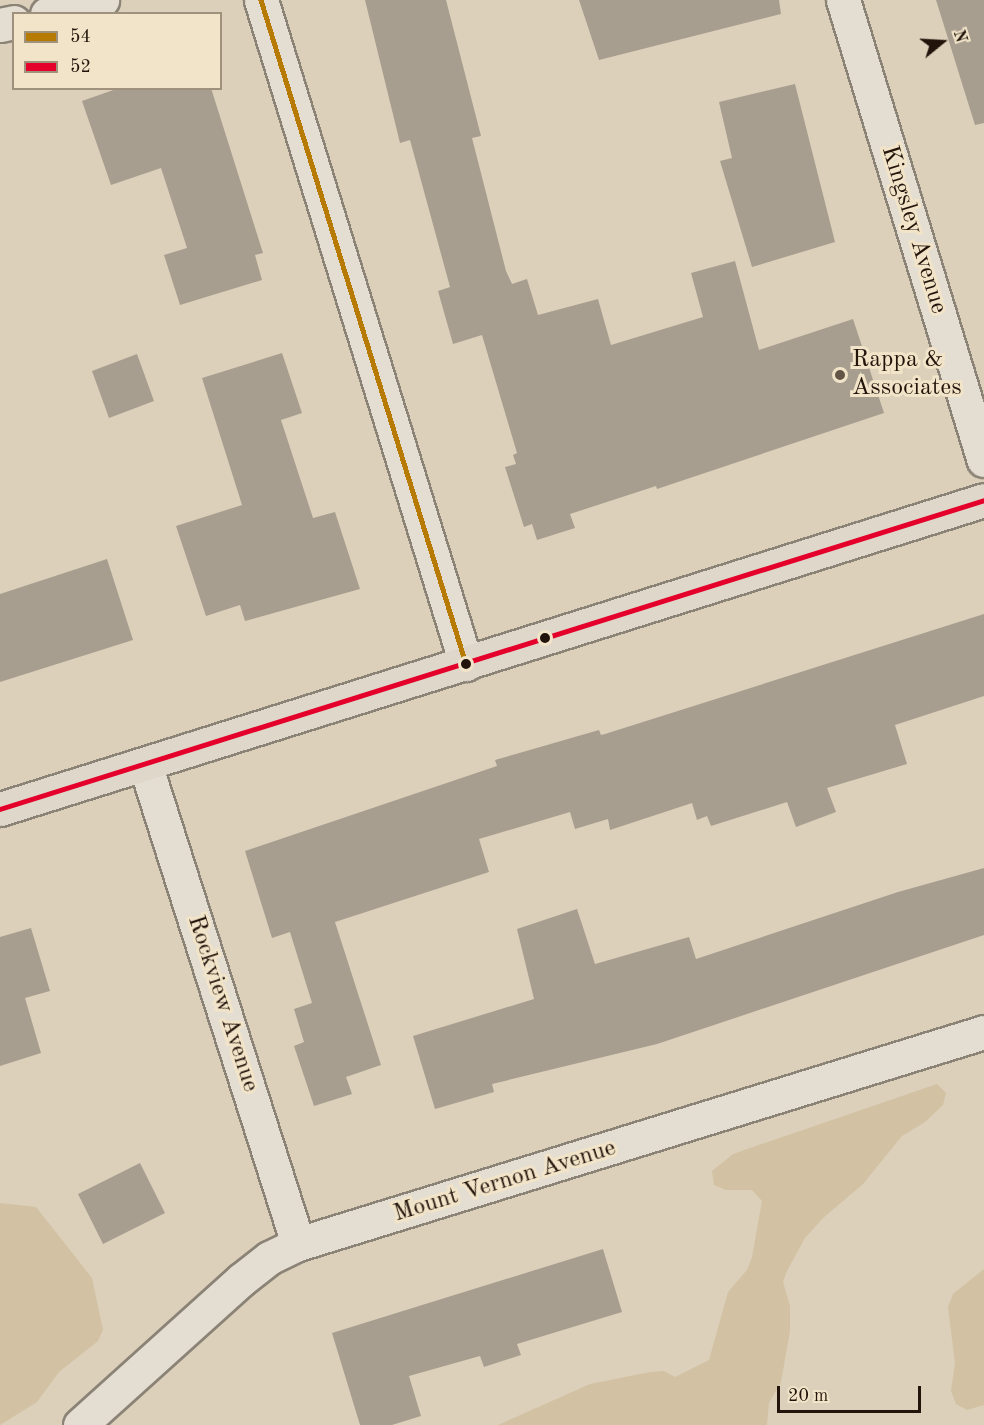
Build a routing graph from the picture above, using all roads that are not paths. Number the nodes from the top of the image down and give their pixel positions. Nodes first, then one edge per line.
1 (102, 0) edge
2 (261, 0) edge
3 (843, 0) edge
4 (55, 12) edge
5 (984, 460) edge
6 (984, 500) edge
7 (466, 664) junction
8 (146, 764) junction
9 (0, 809) edge
10 (984, 1032) edge
11 (298, 1244) junction
12 (80, 1425) edge

1 - 4 street
2 - 7 street
3 - 5 street, Kingsley Avenue
6 - 7 main road
7 - 8 main road
8 - 9 main road
8 - 11 street, Rockview Avenue
10 - 11 street, Mount Vernon Avenue
11 - 12 street, Mount Vernon Avenue

